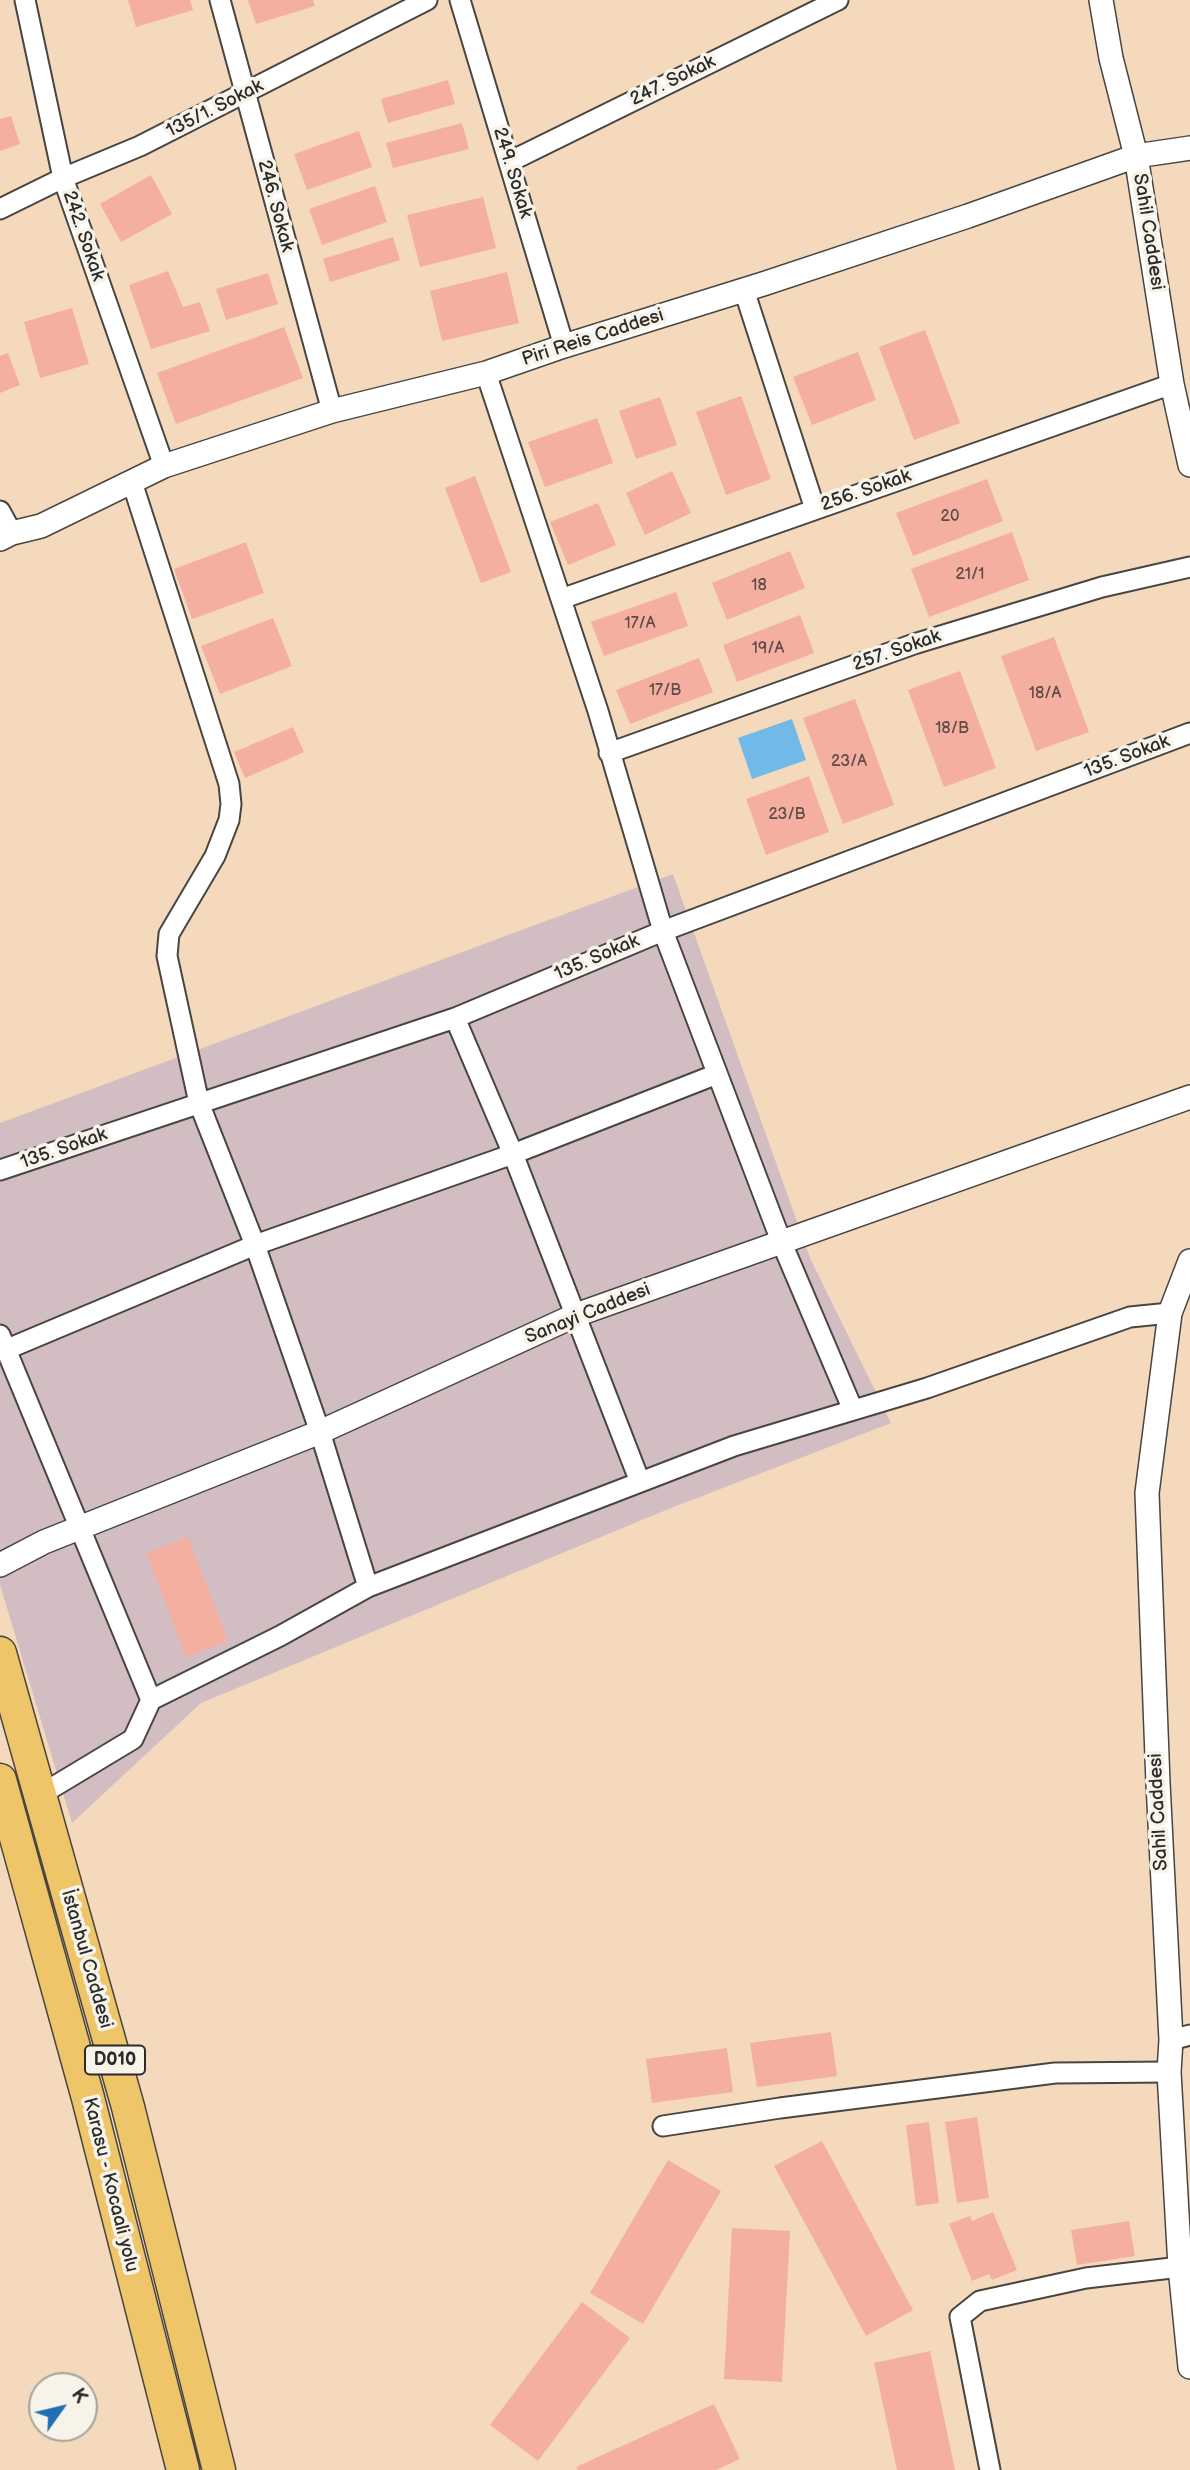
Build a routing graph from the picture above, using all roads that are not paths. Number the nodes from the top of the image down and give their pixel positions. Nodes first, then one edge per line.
1 (25, 0) edge
2 (220, 0) edge
3 (427, 0) edge
4 (460, 0) edge
5 (838, 0) edge
6 (1101, 0) edge
7 (245, 94) junction
8 (1190, 148) edge
9 (1136, 156) junction
10 (509, 162) junction
11 (63, 178) junction
12 (0, 209) edge
13 (744, 290) junction
14 (564, 346) junction
15 (486, 373) junction
16 (1172, 384) junction
17 (331, 411) junction
18 (1190, 465) edge
19 (164, 466) junction
20 (132, 482) junction
21 (815, 509) junction
22 (0, 511) edge
23 (6, 536) edge
24 (1190, 567) edge
25 (561, 599) junction
26 (1190, 733) edge
27 (609, 753) junction
28 (663, 931) junction
29 (455, 1018) junction
30 (717, 1074) junction
31 (1190, 1097) edge
32 (199, 1103) junction
33 (513, 1154) junction
34 (0, 1170) edge
35 (781, 1241) junction
36 (255, 1245) junction
37 (1190, 1261) edge
38 (1170, 1312) junction
39 (576, 1315) junction
40 (2, 1342) edge
41 (853, 1410) junction
42 (320, 1432) junction
43 (640, 1482) junction
44 (78, 1529) junction
45 (0, 1565) edge
46 (368, 1587) junction
47 (0, 1653) edge
48 (151, 1700) junction
49 (0, 1780) edge
50 (40, 1795) junction
51 (0, 1809) edge
52 (22, 1859) junction
53 (1180, 2038) edge
54 (1169, 2072) junction
55 (663, 2126) dead end
56 (1180, 2267) junction
57 (1190, 2367) edge
58 (183, 2470) edge
59 (219, 2470) edge
60 (990, 2470) edge

1 - 11 street, 242. Sokak
2 - 7 street, 246. Sokak
3 - 7 street, 135/1. Sokak
4 - 10 street, 249. Sokak
5 - 10 street, 247. Sokak
6 - 9 street, Sahil Caddesi
7 - 11 street, 135/1. Sokak
7 - 17 street, 246. Sokak
8 - 9 street, Piri Reis Caddesi
9 - 13 street, Piri Reis Caddesi
9 - 16 street, Sahil Caddesi
10 - 14 street, 249. Sokak
11 - 12 street, 135/1. Sokak
11 - 19 street, 242. Sokak
13 - 14 street, Piri Reis Caddesi
13 - 21 street
14 - 15 street, Piri Reis Caddesi
15 - 17 street, Piri Reis Caddesi
15 - 25 street
16 - 18 street, Sahil Caddesi
16 - 21 street, 256. Sokak
17 - 19 street, Piri Reis Caddesi
19 - 20 street, Piri Reis Caddesi
20 - 23 street, Piri Reis Caddesi
20 - 32 street
21 - 25 street, 256. Sokak
22 - 23 street
24 - 27 street, 257. Sokak
25 - 27 street
26 - 28 street, 135. Sokak
27 - 28 street
28 - 29 street, 135. Sokak
28 - 30 street
29 - 32 street, 135. Sokak
29 - 33 street
30 - 33 street
30 - 35 street
31 - 35 street, Sanayi Caddesi
32 - 34 street, 135. Sokak
32 - 36 street
33 - 36 street
33 - 39 street
35 - 39 street, Sanayi Caddesi
35 - 41 street
36 - 40 street
36 - 42 street
37 - 38 street, Sahil Caddesi
38 - 41 street
38 - 53 street, Sahil Caddesi
39 - 42 street, Sanayi Caddesi
39 - 43 street
40 - 44 street
41 - 43 street
42 - 44 street, Sanayi Caddesi
42 - 46 street
43 - 46 street
44 - 45 street, Sanayi Caddesi
44 - 48 street
46 - 48 street
47 - 50 highway, İstanbul Caddesi / D010
48 - 50 street
49 - 52 highway, Karasu - Kocaali yolu / D010
50 - 59 highway, İstanbul Caddesi / D010
51 - 52 highway
52 - 58 highway, Karasu - Kocaali yolu / D010
53 - 54 street, Sahil Caddesi
54 - 55 street
54 - 56 street, Sahil Caddesi
56 - 57 street, Sahil Caddesi
56 - 60 street

